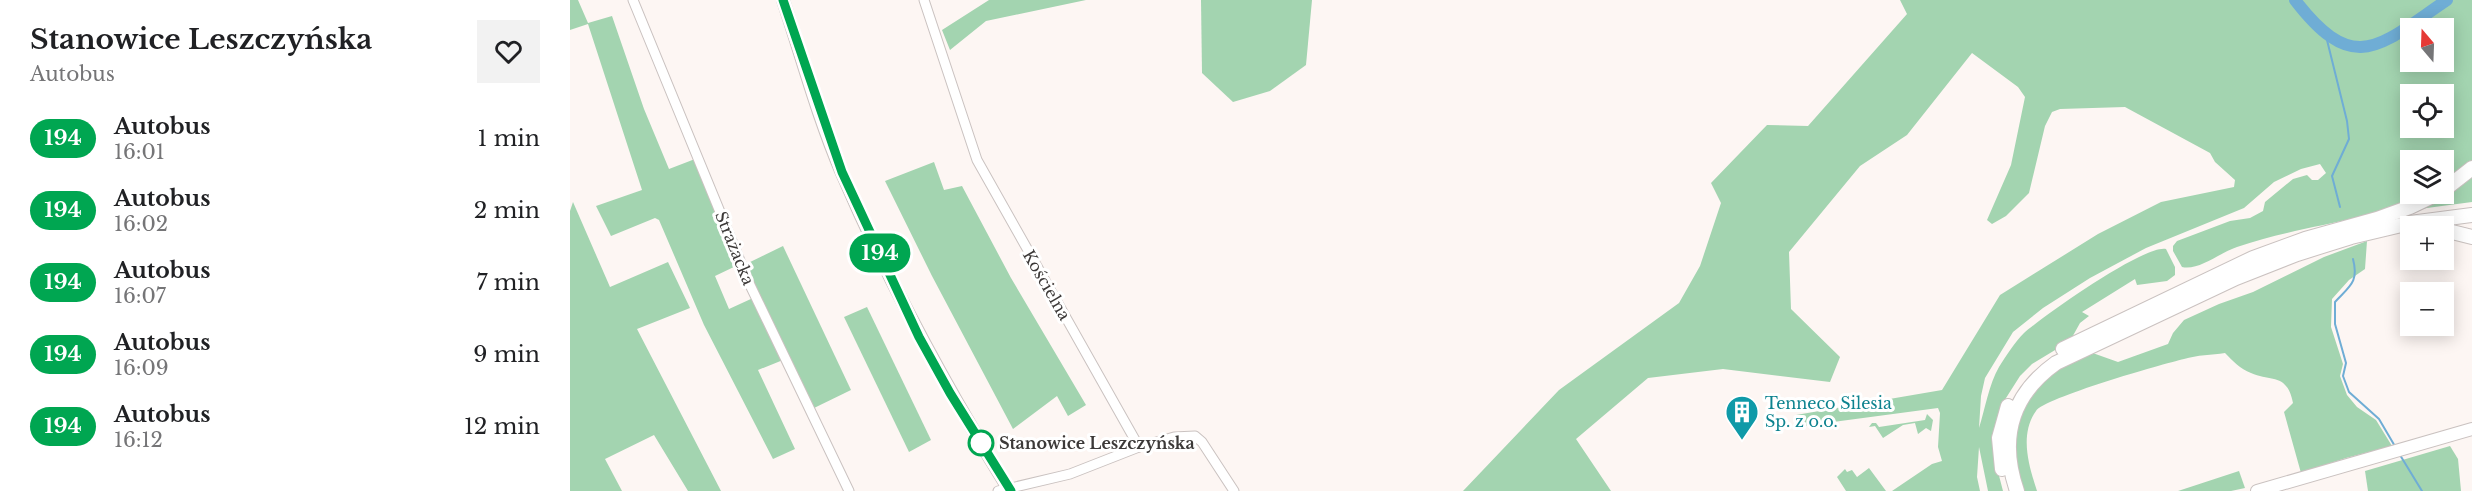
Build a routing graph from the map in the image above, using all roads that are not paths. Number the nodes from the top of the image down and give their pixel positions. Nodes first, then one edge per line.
1 (633, 0) edge
2 (783, 0) edge
3 (924, 0) edge
4 (2472, 168) edge
5 (2454, 182) edge
6 (2419, 204) edge
7 (2472, 206) edge
8 (2472, 215) edge
9 (2382, 224) junction
10 (2400, 227) edge
11 (2454, 232) edge
12 (2472, 237) edge
13 (2472, 429) edge
14 (1139, 447) junction
15 (1006, 490) edge
16 (849, 491) edge
17 (1234, 491) edge
18 (2008, 491) edge
19 (2017, 491) edge
20 (2257, 491) edge

1 - 16 street, Strażacka
2 - 15 main road
3 - 14 street, Kościelna
4 - 5 highway
6 - 9 highway
7 - 9 highway
8 - 9 highway
9 - 10 highway
9 - 18 highway
9 - 19 highway
11 - 12 highway
13 - 20 main road
14 - 15 street
14 - 17 street

